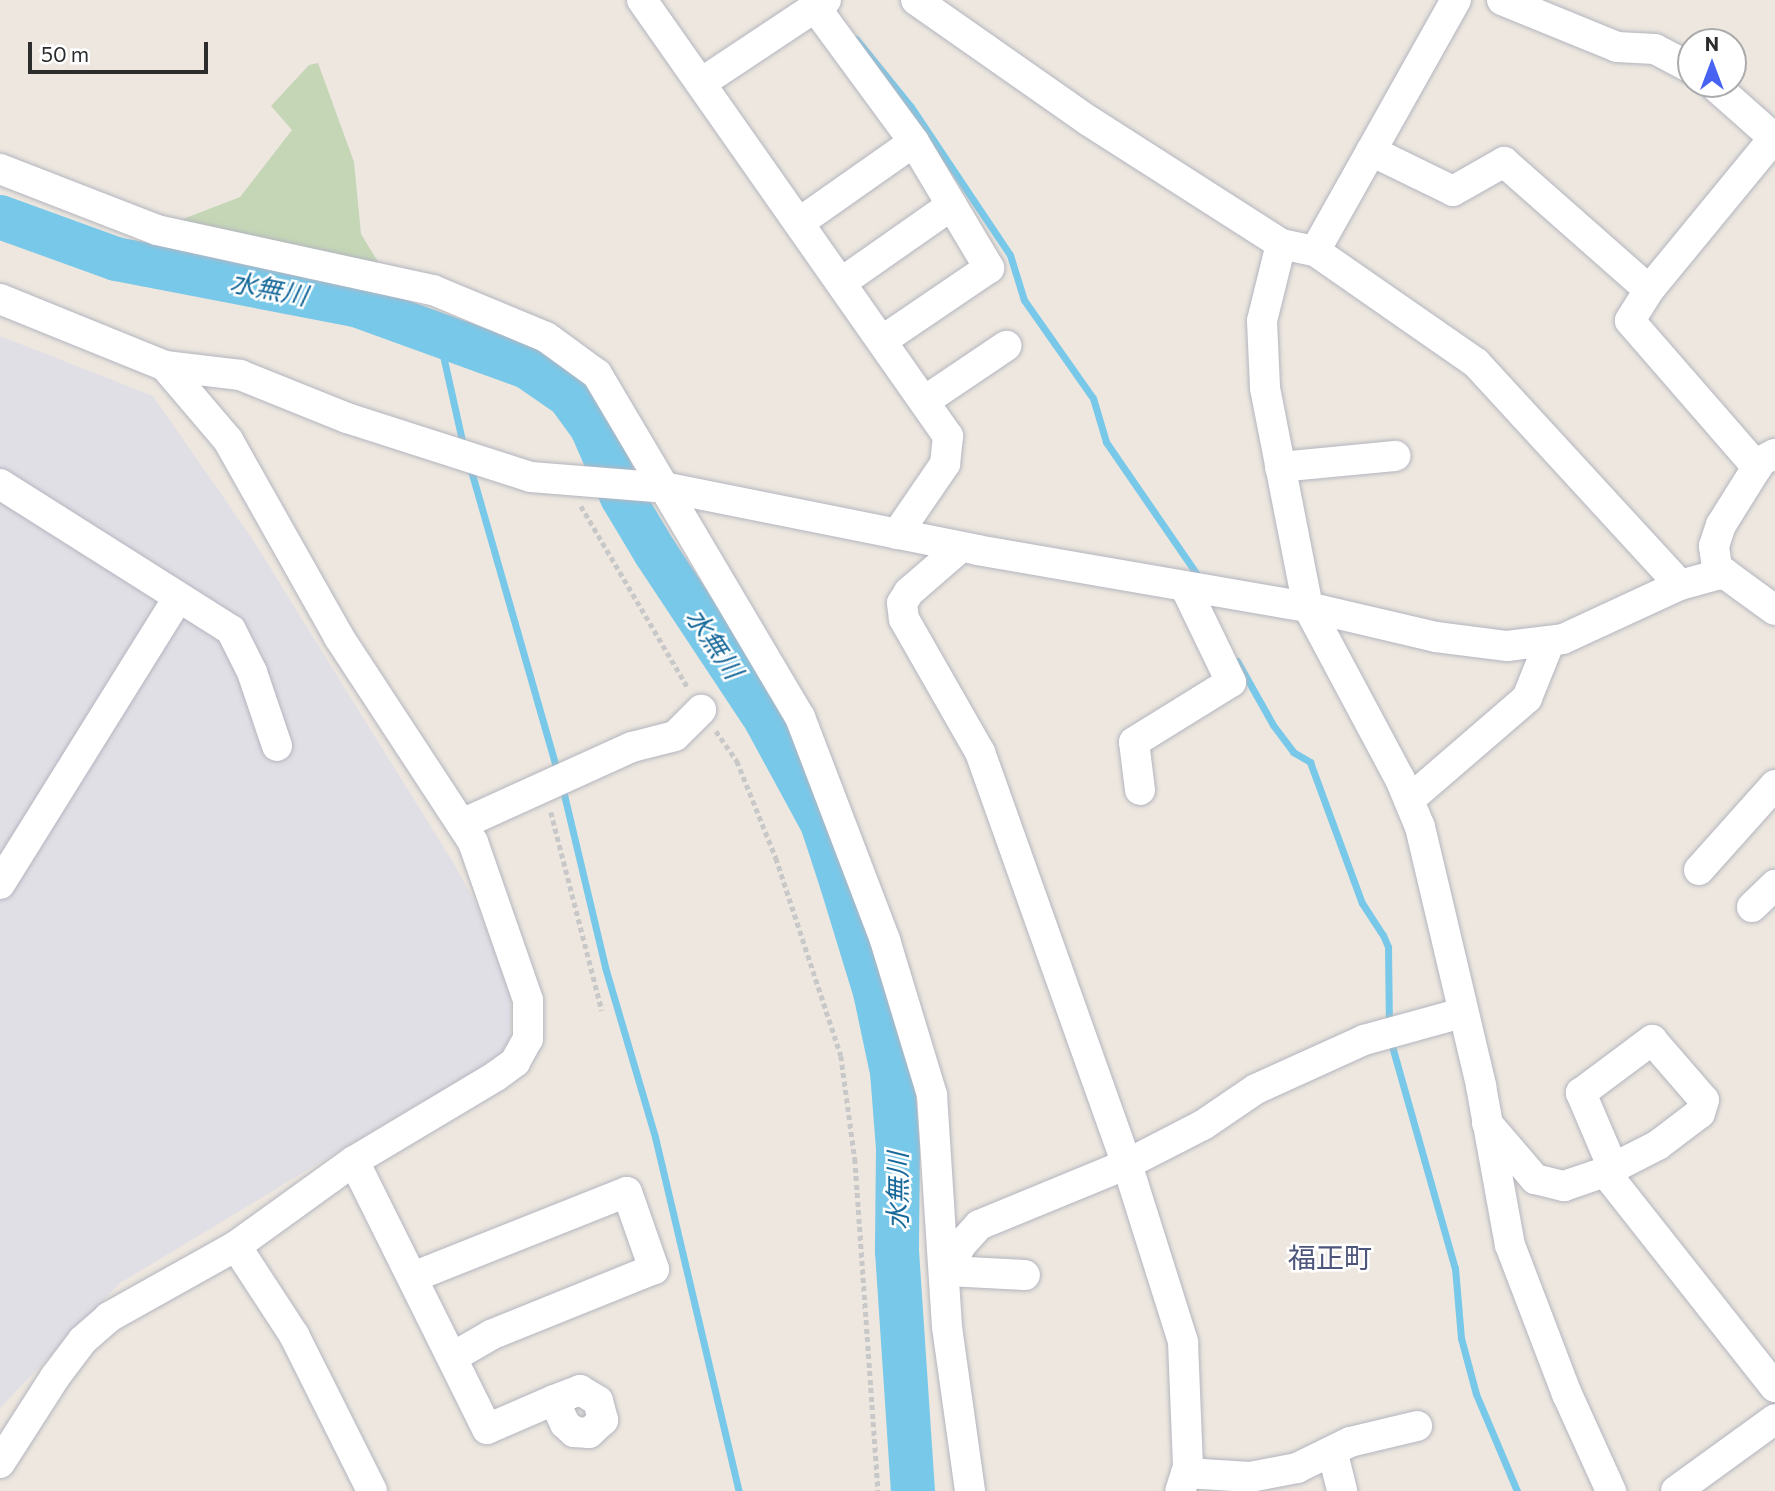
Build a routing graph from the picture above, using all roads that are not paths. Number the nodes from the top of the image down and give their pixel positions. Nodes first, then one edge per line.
1 (642, 0) edge
2 (916, 0) edge
3 (1502, 0) edge
4 (1451, 1) edge
5 (820, 4) edge
6 (1677, 61) edge
7 (701, 83) junction
8 (1729, 98) edge
9 (1774, 139) edge
10 (914, 142) junction
11 (1371, 152) junction
12 (0, 169) edge
13 (951, 205) junction
14 (800, 222) junction
15 (1282, 244) junction
16 (1315, 251) junction
17 (842, 282) junction
18 (1649, 289) junction
19 (0, 299) edge
20 (883, 340) junction
21 (1006, 346) dead end
22 (165, 366) junction
23 (926, 400) junction
24 (1395, 456) dead end
25 (1766, 461) edge
26 (1280, 467) junction
27 (0, 484) edge
28 (659, 487) junction
29 (897, 534) junction
30 (961, 547) junction
31 (1718, 575) junction
32 (1680, 585) junction
33 (1185, 587) junction
34 (178, 597) junction
35 (1308, 607) junction
36 (1775, 610) edge
37 (1550, 641) junction
38 (701, 710) road end
39 (277, 746) dead end
40 (1775, 785) edge
41 (1140, 790) dead end
42 (1409, 800) junction
43 (462, 824) junction
44 (1699, 870) dead end
45 (0, 884) edge
46 (1775, 885) edge
47 (1752, 907) dead end
48 (1462, 1013) junction
49 (1486, 1122) junction
50 (355, 1161) junction
51 (1127, 1164) junction
52 (236, 1246) junction
53 (946, 1274) junction
54 (1025, 1275) dead end
55 (413, 1277) junction
56 (453, 1357) junction
57 (1775, 1387) edge
58 (554, 1400) dead end
59 (1775, 1419) edge
60 (1417, 1426) dead end
61 (1332, 1454) junction
62 (0, 1463) edge
63 (1183, 1482) edge
64 (372, 1491) edge
65 (970, 1491) edge
66 (1342, 1491) edge
67 (1611, 1491) edge
68 (1676, 1491) edge

1 - 7 street
2 - 15 street
3 - 6 street
4 - 11 street
5 - 7 street
5 - 10 street
7 - 14 street
8 - 9 street
9 - 18 street
10 - 13 street
10 - 14 street
11 - 16 street
11 - 18 street
12 - 28 street
13 - 17 street
13 - 20 street
14 - 17 street
15 - 16 street
15 - 26 street
16 - 32 street
17 - 20 street
18 - 25 street
19 - 22 street
20 - 23 street
21 - 23 street
22 - 28 street
22 - 43 street
23 - 29 street
24 - 26 street
25 - 31 street
26 - 35 street
27 - 34 street
28 - 29 street
28 - 53 street
29 - 30 street
30 - 33 street
30 - 51 street
31 - 32 street
31 - 36 street
32 - 37 street
33 - 35 street
33 - 41 street
34 - 39 street
34 - 45 street
35 - 37 street
35 - 42 street
37 - 42 street
38 - 43 street
40 - 44 street
42 - 48 street
43 - 50 street
46 - 47 street
48 - 49 street
48 - 51 street
49 - 57 street
49 - 67 street
50 - 52 street
50 - 55 street
51 - 53 street
51 - 63 street
52 - 62 street
52 - 64 street
53 - 54 street
53 - 65 street
55 - 56 street
55 - 56 street
56 - 58 street
59 - 68 street
60 - 61 street
61 - 63 street
61 - 66 street

